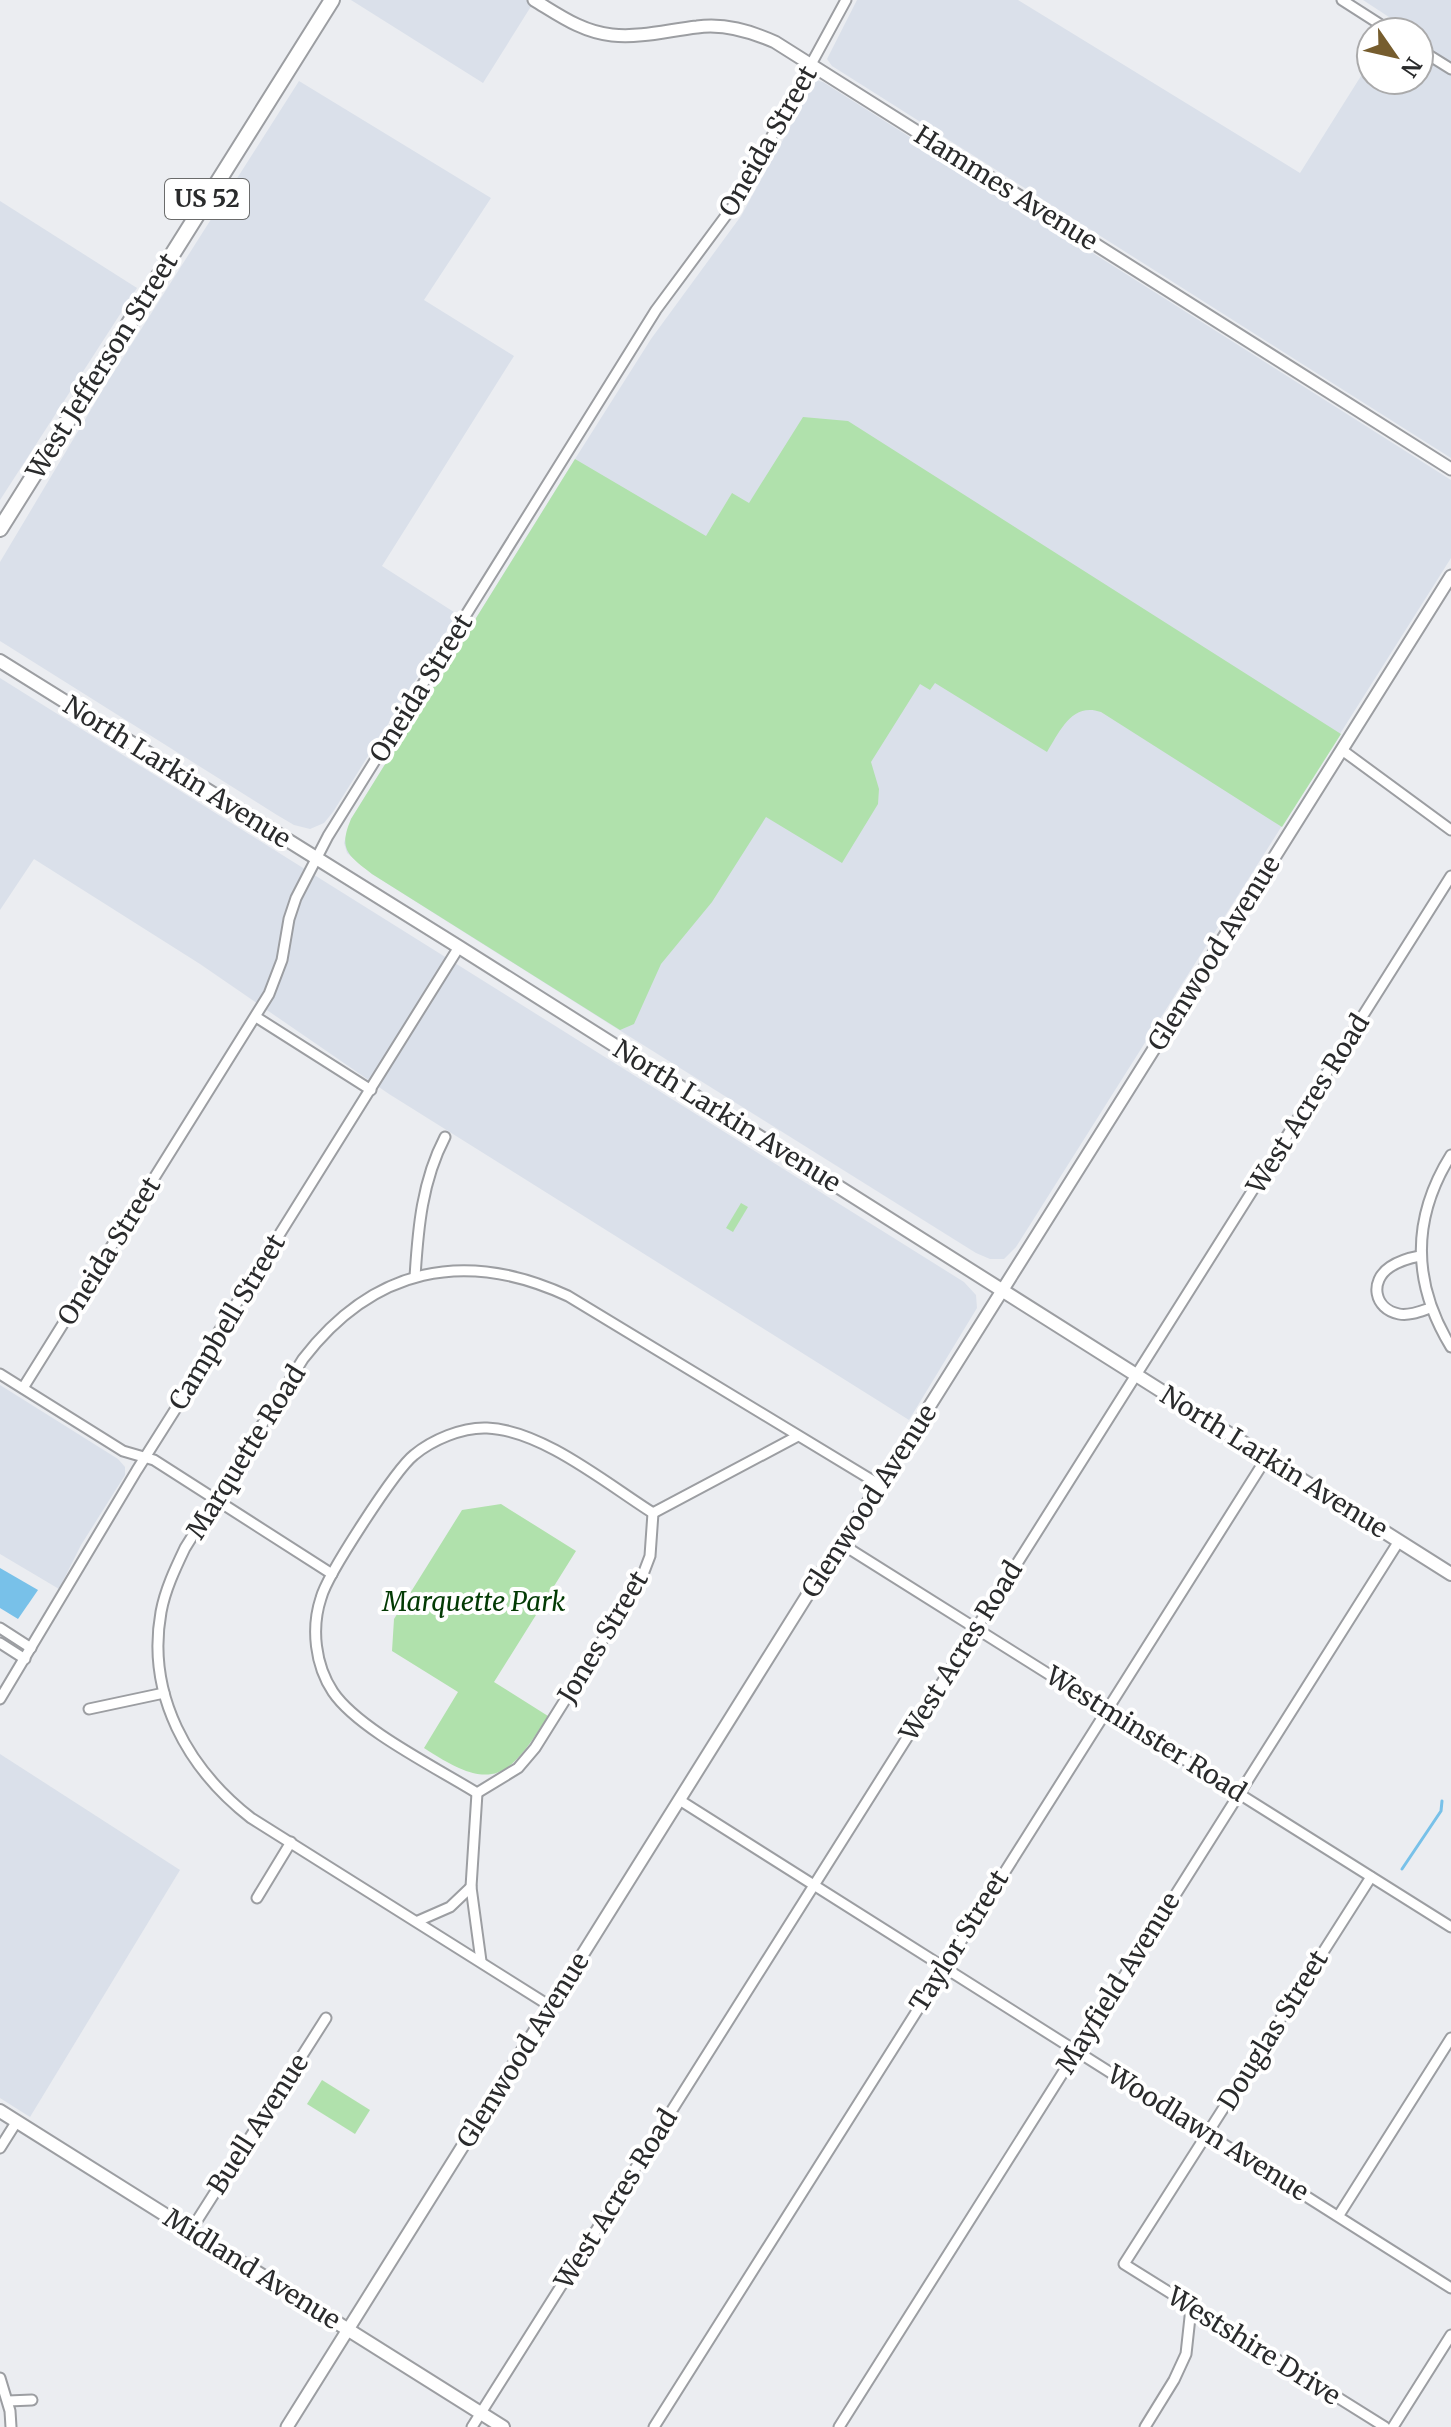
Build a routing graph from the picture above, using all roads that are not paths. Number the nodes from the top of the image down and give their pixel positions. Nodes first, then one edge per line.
1 (332, 0) edge
2 (534, 0) edge
3 (846, 0) edge
4 (1342, 0) edge
5 (1367, 16) edge
6 (812, 65) junction
7 (1451, 469) edge
8 (0, 529) edge
9 (1451, 576) edge
10 (0, 661) edge
11 (1342, 750) junction
12 (1451, 830) edge
13 (316, 858) junction
14 (1451, 876) edge
15 (459, 947) junction
16 (256, 1017) junction
17 (371, 1090) junction
18 (445, 1137) dead end
19 (1451, 1155) edge
20 (1420, 1256) junction
21 (415, 1277) junction
22 (1003, 1290) junction
23 (1430, 1308) junction
24 (1451, 1347) edge
25 (0, 1374) edge
26 (1138, 1376) junction
27 (23, 1388) junction
28 (796, 1437) junction
29 (144, 1457) junction
30 (1267, 1457) junction
31 (880, 1485) junction
32 (218, 1500) junction
33 (653, 1513) junction
34 (1399, 1541) junction
35 (840, 1543) junction
36 (332, 1574) junction
37 (1451, 1574) edge
38 (976, 1626) junction
39 (0, 1628) edge
40 (0, 1643) edge
41 (31, 1648) junction
42 (25, 1659) junction
43 (164, 1693) junction
44 (0, 1699) edge
45 (89, 1709) dead end
46 (1106, 1710) junction
47 (1239, 1792) junction
48 (477, 1793) junction
49 (681, 1801) junction
50 (291, 1842) junction
51 (1371, 1877) junction
52 (813, 1885) junction
53 (471, 1887) junction
54 (257, 1898) dead end
55 (418, 1921) junction
56 (1451, 1927) edge
57 (481, 1961) junction
58 (943, 1967) junction
59 (550, 2006) junction
60 (326, 2018) dead end
61 (1451, 2038) edge
62 (1076, 2050) junction
63 (0, 2111) edge
64 (17, 2121) junction
65 (1208, 2134) junction
66 (0, 2148) edge
67 (1339, 2215) junction
68 (191, 2230) junction
69 (1124, 2264) joint
70 (1451, 2288) edge
71 (1191, 2308) junction
72 (348, 2329) junction
73 (1451, 2335) edge
74 (0, 2378) edge
75 (32, 2400) dead end
76 (8, 2401) junction
77 (481, 2413) junction
78 (11, 2427) edge
79 (287, 2427) edge
80 (472, 2427) edge
81 (503, 2427) edge
82 (654, 2427) edge
83 (839, 2427) edge
84 (1145, 2427) edge
85 (1385, 2427) edge
86 (1393, 2427) edge

1 - 8 main road, West Jefferson Street / US 52
2 - 6 street, Hammes Avenue
3 - 6 street, Oneida Street
4 - 5 street
6 - 7 street, Hammes Avenue
6 - 13 street, Oneida Street
9 - 11 street, Glenwood Avenue
10 - 13 main road, North Larkin Avenue
11 - 12 street
11 - 22 street, Glenwood Avenue
13 - 15 main road, North Larkin Avenue
13 - 16 street, Oneida Street
14 - 26 street, West Acres Road
15 - 17 street, Campbell Street
15 - 22 main road, North Larkin Avenue
16 - 17 street
16 - 27 street, Oneida Street
17 - 29 street, Campbell Street
18 - 21 street
19 - 20 street
20 - 23 street
20 - 23 street
21 - 28 street, Marquette Road
21 - 32 street, Marquette Road
22 - 26 main road, North Larkin Avenue
22 - 31 street, Glenwood Avenue
23 - 24 street
25 - 27 street
26 - 30 main road, North Larkin Avenue
26 - 38 street, West Acres Road
27 - 29 street
28 - 31 street, Marquette Road
28 - 33 street
29 - 32 street
29 - 41 street, Campbell Street
30 - 34 main road, North Larkin Avenue
30 - 46 street, Taylor Street
31 - 35 street, Glenwood Avenue
32 - 36 street
32 - 43 street, Marquette Road
33 - 36 street
33 - 48 street, Jones Street
34 - 37 main road, North Larkin Avenue
34 - 47 street, Mayfield Avenue
35 - 38 street, Westminster Road
35 - 49 street, Glenwood Avenue
36 - 48 street
38 - 46 street, Westminster Road
38 - 52 street, West Acres Road
39 - 41 street
40 - 42 street
41 - 42 street, Campbell Street
42 - 44 street, Campbell Street
43 - 45 street
43 - 50 street, Marquette Road
46 - 47 street, Westminster Road
46 - 58 street, Taylor Street
47 - 51 street, Westminster Road
47 - 62 street, Mayfield Avenue
48 - 53 street
49 - 52 street, Woodlawn Avenue
49 - 59 street, Glenwood Avenue
50 - 54 street
50 - 55 street, Marquette Road
51 - 56 street, Westminster Road
51 - 65 street, Douglas Street
52 - 58 street, Woodlawn Avenue
52 - 77 street, West Acres Road
53 - 55 street
53 - 57 street
55 - 57 street, Marquette Road
57 - 59 street, Marquette Road
58 - 62 street, Woodlawn Avenue
58 - 82 street, Taylor Street
59 - 72 street, Glenwood Avenue
60 - 68 street, Buell Avenue
61 - 67 street
62 - 65 street, Woodlawn Avenue
62 - 83 street, Mayfield Avenue
63 - 64 main road, Midland Avenue
64 - 66 street
64 - 68 main road, Midland Avenue
65 - 67 street, Woodlawn Avenue
65 - 69 street, Douglas Street
67 - 70 street, Woodlawn Avenue
68 - 72 main road, Midland Avenue
69 - 71 street, Westshire Drive
71 - 84 street
71 - 85 street, Westshire Drive
72 - 77 main road, Midland Avenue
72 - 79 street, Glenwood Avenue
73 - 86 street
74 - 76 street
75 - 76 street
76 - 78 street
77 - 80 street, West Acres Road
77 - 81 main road, Midland Avenue

